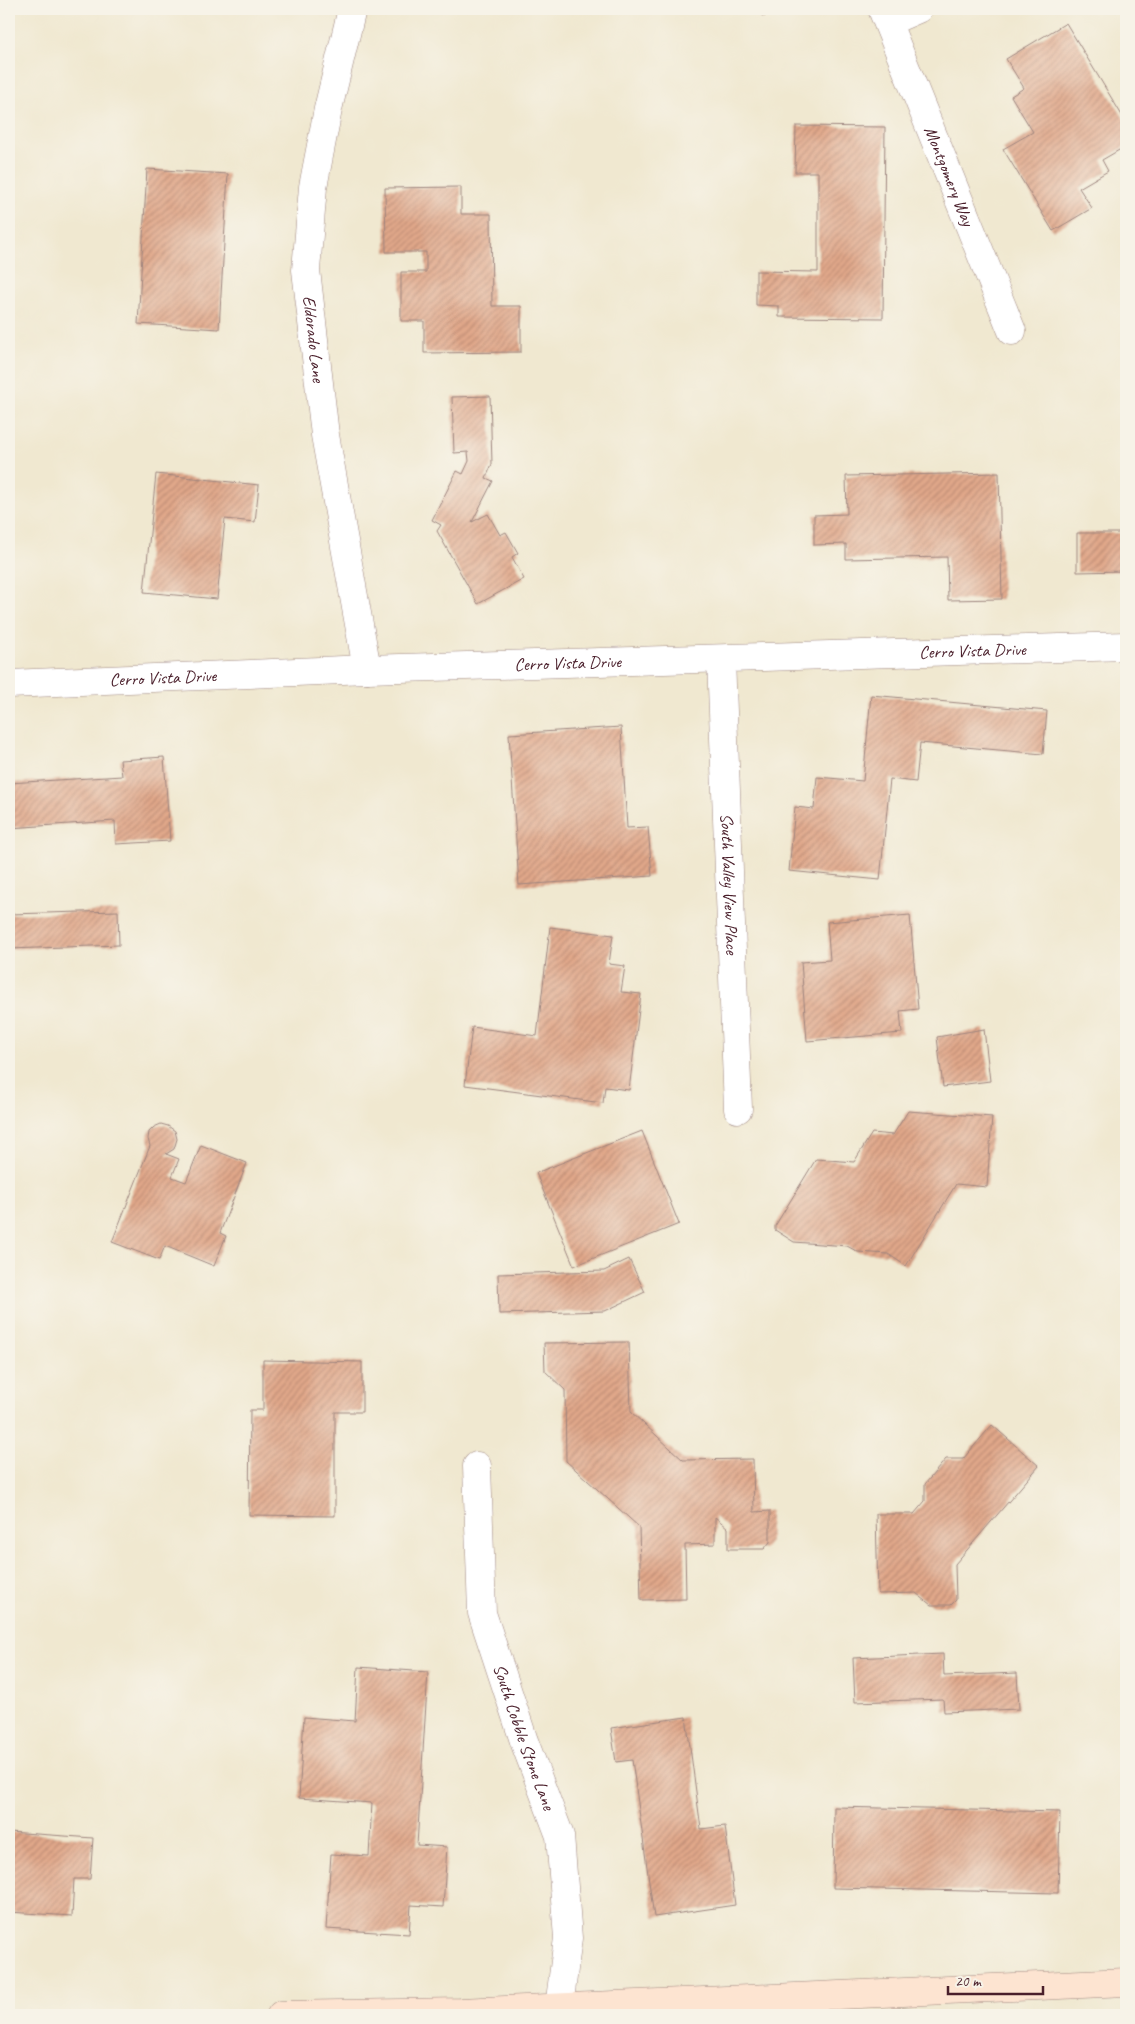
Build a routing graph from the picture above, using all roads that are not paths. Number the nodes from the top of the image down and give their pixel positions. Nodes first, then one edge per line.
1 (352, 9) edge
2 (918, 9) edge
3 (885, 15) edge
4 (1012, 331) dead end
5 (1126, 646) edge
6 (721, 659) junction
7 (367, 669) junction
8 (9, 684) edge
9 (738, 1109) dead end
10 (476, 1466) dead end
11 (1126, 1982) edge
12 (558, 2011) edge
13 (281, 2015) edge

1 - 7 street, Eldorado Lane
2 - 3 street, Montgomery Way
3 - 4 street, Montgomery Way
5 - 6 street, Cerro Vista Drive
6 - 7 street, Cerro Vista Drive
6 - 9 street, South Valley View Place
7 - 8 street, Cerro Vista Drive
10 - 12 street, South Cobble Stone Lane
11 - 12 street
12 - 13 street

